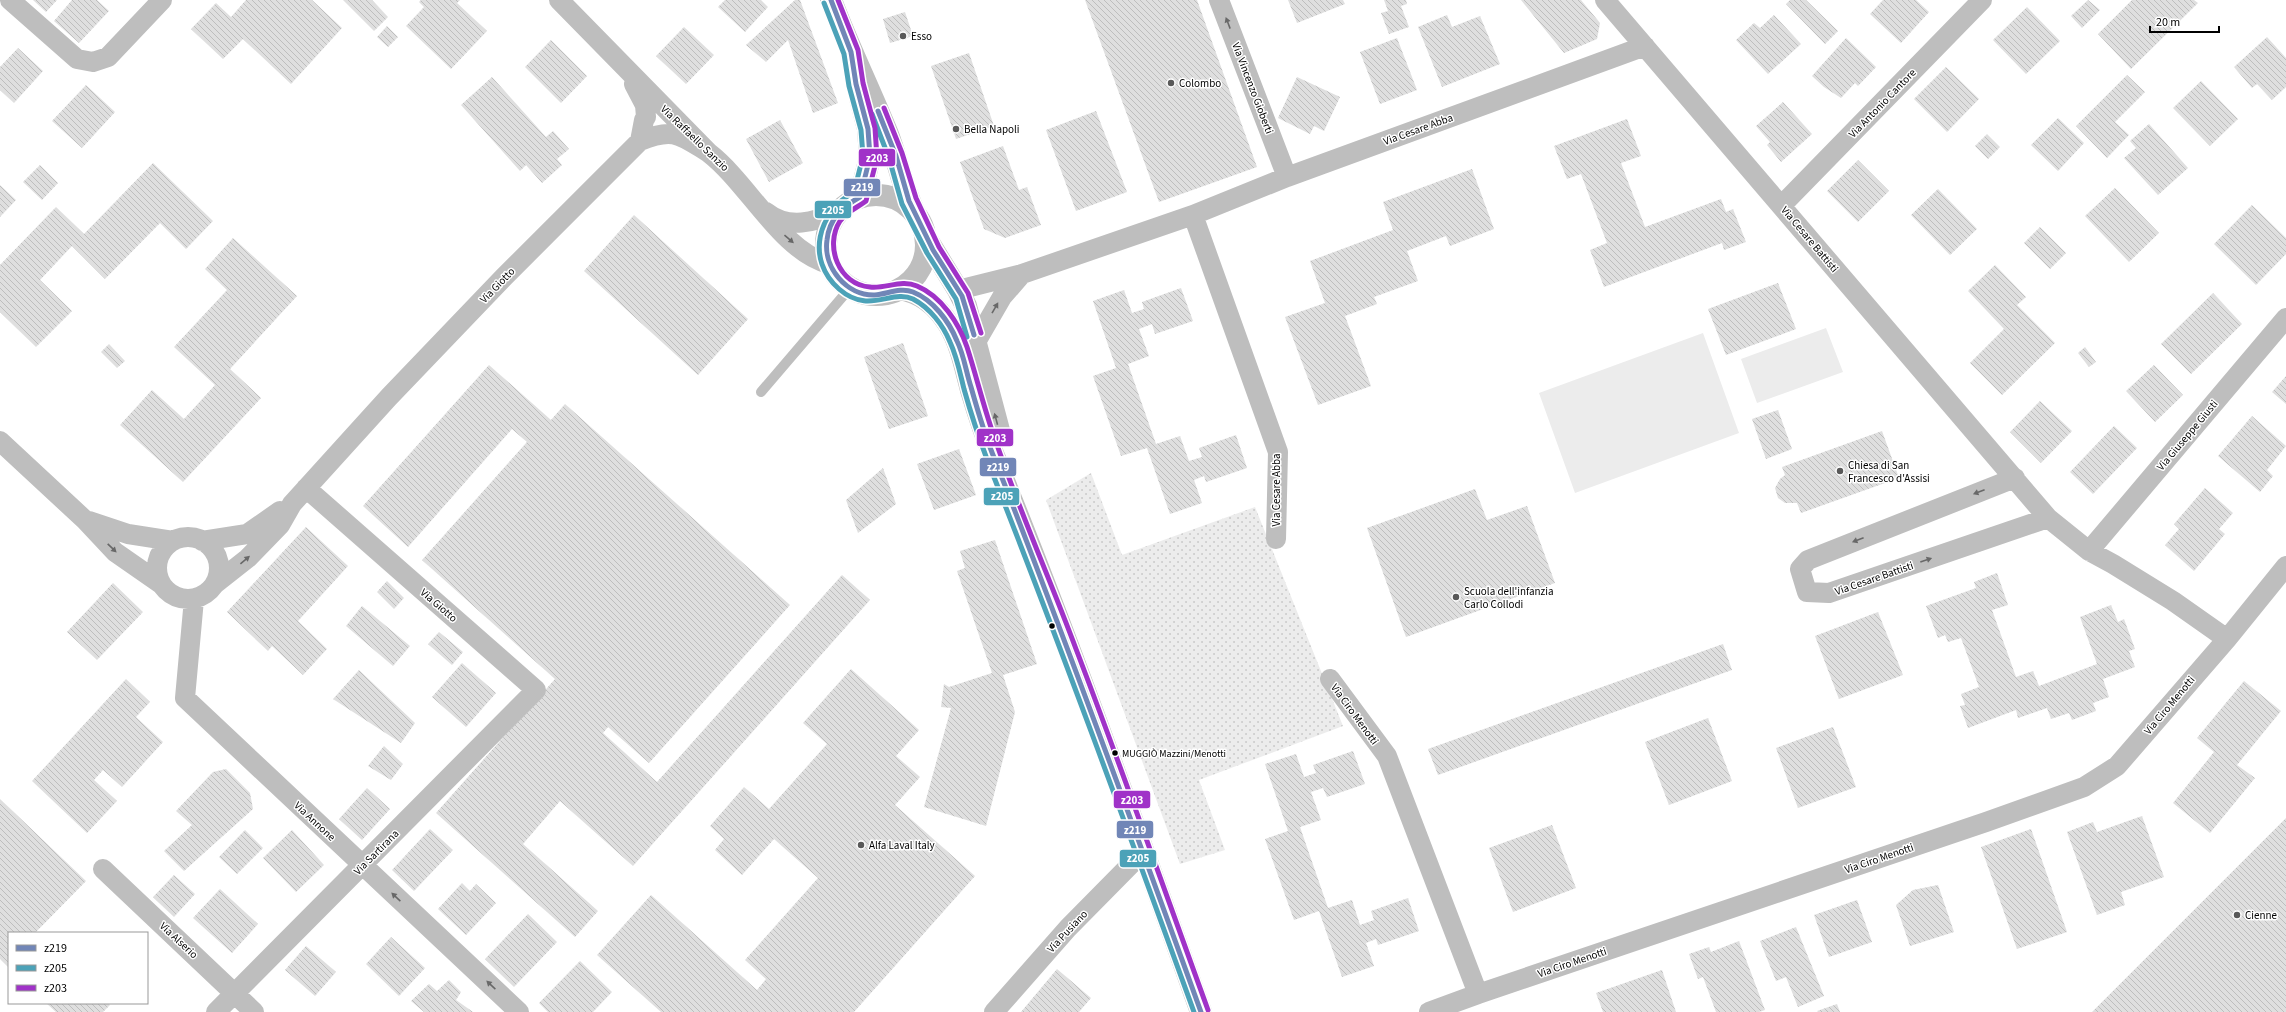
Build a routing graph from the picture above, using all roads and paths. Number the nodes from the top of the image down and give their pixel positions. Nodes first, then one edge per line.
1 (10, 0) edge
2 (162, 0) edge
3 (559, 0) edge
4 (831, 0) edge
5 (1219, 0) edge
6 (1604, 0) edge
7 (1982, 0) edge
8 (1645, 46) junction
9 (851, 52) junction
10 (626, 68) junction
11 (640, 141) junction
12 (709, 153) junction
13 (1288, 177) junction
14 (860, 197) junction
15 (1782, 206) junction
16 (763, 210) junction
17 (838, 212) junction
18 (1193, 215) junction
19 (916, 216) junction
20 (925, 236) junction
21 (829, 264) junction
22 (1022, 274) junction
23 (850, 288) junction
24 (900, 289) junction
25 (958, 290) junction
26 (2286, 318) edge
27 (976, 342) junction
28 (761, 392) dead end
29 (0, 441) edge
30 (2015, 478) junction
31 (306, 488) junction
32 (292, 504) junction
33 (2048, 518) junction
34 (85, 520) junction
35 (1027, 538) junction
36 (1276, 539) dead end
37 (172, 541) junction
38 (202, 541) junction
39 (2089, 552) junction
40 (2286, 566) edge
41 (160, 584) junction
42 (214, 584) junction
43 (194, 599) junction
44 (2227, 639) junction
45 (1330, 679) dead end
46 (536, 690) joint
47 (1143, 852) junction
48 (362, 866) junction
49 (103, 869) dead end
50 (235, 994) junction
51 (1478, 994) junction
52 (216, 1012) edge
53 (254, 1012) edge
54 (519, 1012) edge
55 (994, 1012) edge
56 (1201, 1012) edge
57 (1430, 1012) edge

1 - 2 street
3 - 10 street, Via Raffaello Sanzio
4 - 9 main road
13 -> 5 street, Via Vincenzo Gioberti
6 - 8 street, Via Cesare Battisti
7 - 15 street, Via Antonio Cantore
8 - 13 street, Via Cesare Abba
8 - 15 street, Via Cesare Battisti
9 - 14 main road
9 - 19 main road
10 - 11 street, Via Raffaello Sanzio
10 - 12 street, Via Raffaello Sanzio
11 - 12 street, Via Giotto
11 - 31 street, Via Giotto
12 - 16 street, Via Raffaello Sanzio
13 - 18 street, Via Cesare Abba
14 - 17 main road
14 - 19 main road
15 - 30 street, Via Cesare Battisti
16 - 17 street, Via Raffaello Sanzio
16 -> 21 street, Via Raffaello Sanzio
17 - 21 main road
18 - 22 street, Via Cesare Abba
18 - 36 street, Via Cesare Abba
19 - 20 main road
20 - 24 main road
20 - 25 main road
21 - 23 main road
22 - 25 street, Via Cesare Abba
27 -> 22 street, Via Cesare Abba
23 - 24 main road
23 - 28 lane
24 - 35 main road
25 - 27 main road
26 - 39 street, Via Giuseppe Giusti
35 -> 27 main road
29 - 34 street
30 - 33 street, Via Cesare Battisti
30 -> 33 street, Via Cesare Battisti
31 - 32 street, Via Giotto
31 - 46 street, Via Giotto
32 - 38 street, Via Giotto
42 -> 32 street, Via Giotto
33 - 39 street, Via Cesare Battisti
34 - 37 street
34 -> 41 street
35 - 47 main road
37 - 38 street
37 - 41 street
38 - 42 street
39 - 44 street, Via Cesare Battisti
40 - 44 street, Via Ciro Menotti
41 - 43 street
42 - 43 street
43 - 48 street, Via Annone
44 - 51 street, Via Ciro Menotti
45 - 51 street, Via Ciro Menotti
46 - 48 street, Via Sartirana
47 - 55 street, Via Pusiano
47 - 56 main road
48 - 50 street, Via Sartirana
54 -> 48 street, Via Annone
49 - 50 street, Via Alserio
50 - 52 street, Via Sartirana
50 - 53 street, Via Alserio
51 - 57 street, Via Ciro Menotti

